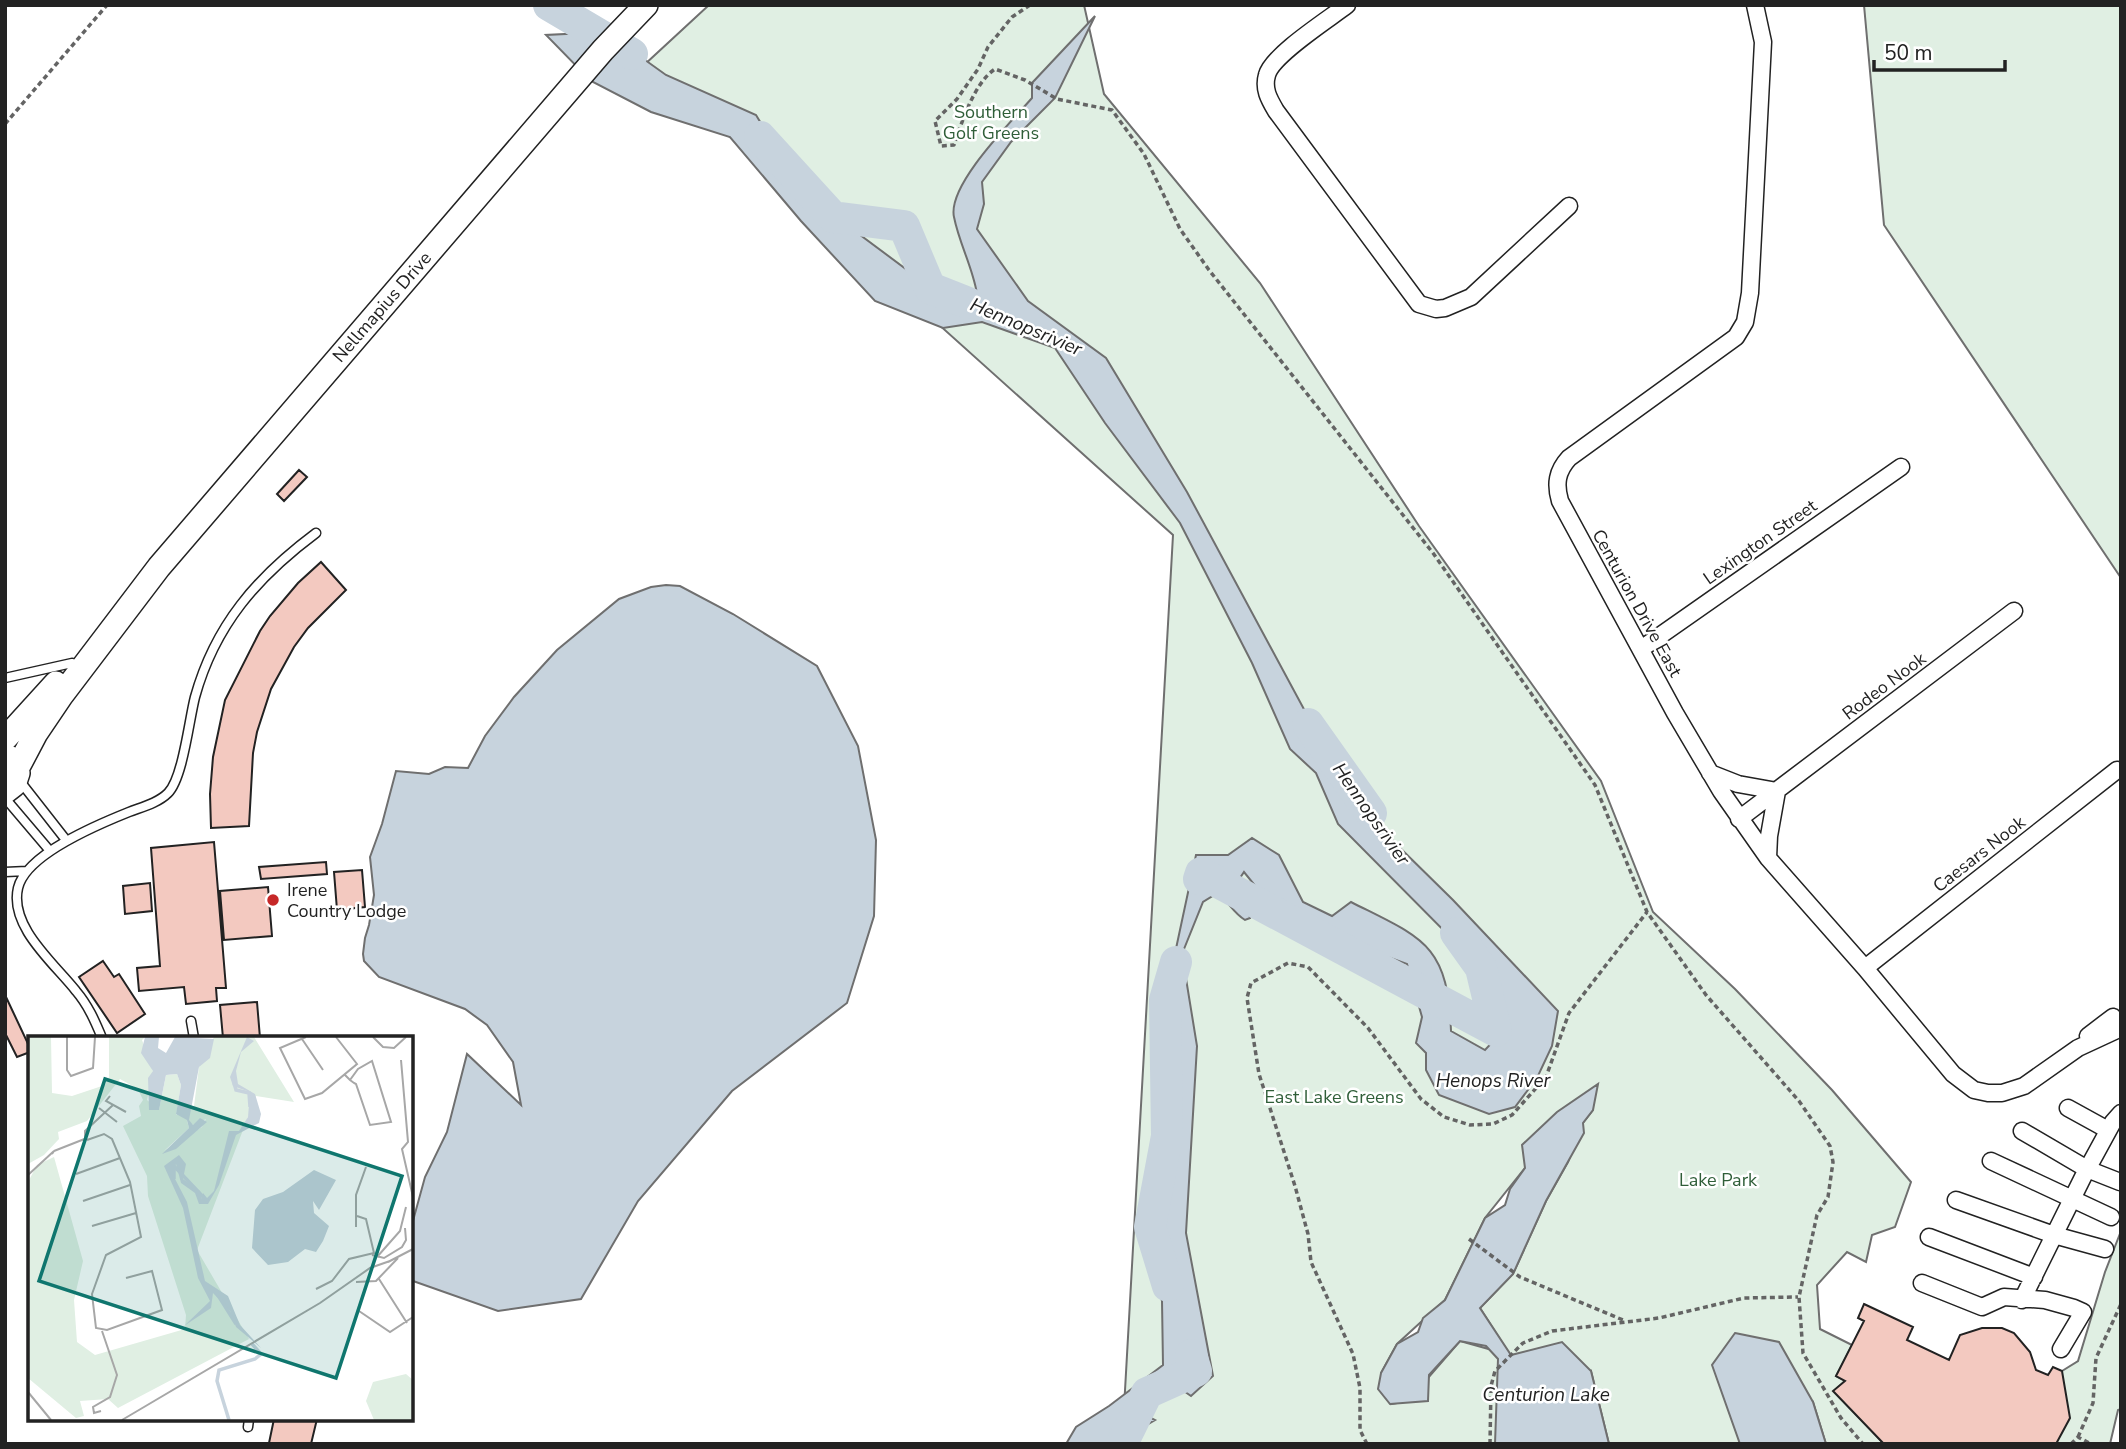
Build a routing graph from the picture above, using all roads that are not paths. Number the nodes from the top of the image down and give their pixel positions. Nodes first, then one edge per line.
1 (646, 5) edge
2 (1347, 5) edge
3 (1755, 5) edge
4 (1569, 206) dead end
5 (1901, 467) dead end
6 (316, 533) dead end
7 (2014, 611) dead end
8 (123, 613) junction
9 (1641, 649) junction
10 (72, 663) junction
11 (5, 678) edge
12 (5, 739) edge
13 (2117, 770) dead end
14 (11, 773) edge
15 (1710, 773) junction
16 (1777, 791) junction
17 (5, 798) edge
18 (1739, 819) junction
19 (66, 840) junction
20 (50, 851) junction
21 (1768, 858) junction
22 (27, 871) junction
23 (5, 872) edge
24 (1865, 968) junction
25 (191, 1021) dead end
26 (2118, 1021) edge
27 (101, 1036) edge
28 (194, 1036) edge
29 (2068, 1108) dead end
30 (2121, 1113) edge
31 (2108, 1130) junction
32 (2022, 1131) dead end
33 (1991, 1161) dead end
34 (2087, 1169) junction
35 (2120, 1182) edge
36 (2072, 1199) junction
37 (1956, 1200) dead end
38 (2111, 1217) dead end
39 (2054, 1235) junction
40 (1929, 1237) dead end
41 (2105, 1249) dead end
42 (2034, 1277) junction
43 (1922, 1283) dead end
44 (2022, 1300) junction
45 (2061, 1349) dead end

1 - 8 main road, Nellmapius Drive
2 - 4 street
3 - 9 street, Centurion Drive East
5 - 9 street, Lexington Street
6 - 19 lane
7 - 16 street, Rodeo Nook
8 - 10 main road, Nellmapius Drive
8 - 14 main road, Nellmapius Drive
9 - 15 street, Centurion Drive East
10 - 11 lane
10 - 12 main road, Nellmapius Drive
13 - 24 street, Caesars Nook
14 - 19 lane
15 - 16 street
15 - 18 street, Centurion Drive East
16 - 18 street, Rodeo Nook
16 - 21 street
17 - 20 lane
18 - 21 street, Centurion Drive East
19 - 20 lane
20 - 22 lane
21 - 24 street, Centurion Drive East
22 - 23 lane
22 - 27 lane
24 - 26 street, Centurion Drive East
25 - 28 lane
29 - 31 street
30 - 31 street
31 - 34 street
32 - 34 street
33 - 36 street
34 - 35 street
34 - 36 street
36 - 38 street
36 - 39 street
37 - 39 street
39 - 41 street
39 - 42 street
40 - 42 street
42 - 44 street
43 - 44 street
44 - 45 street

